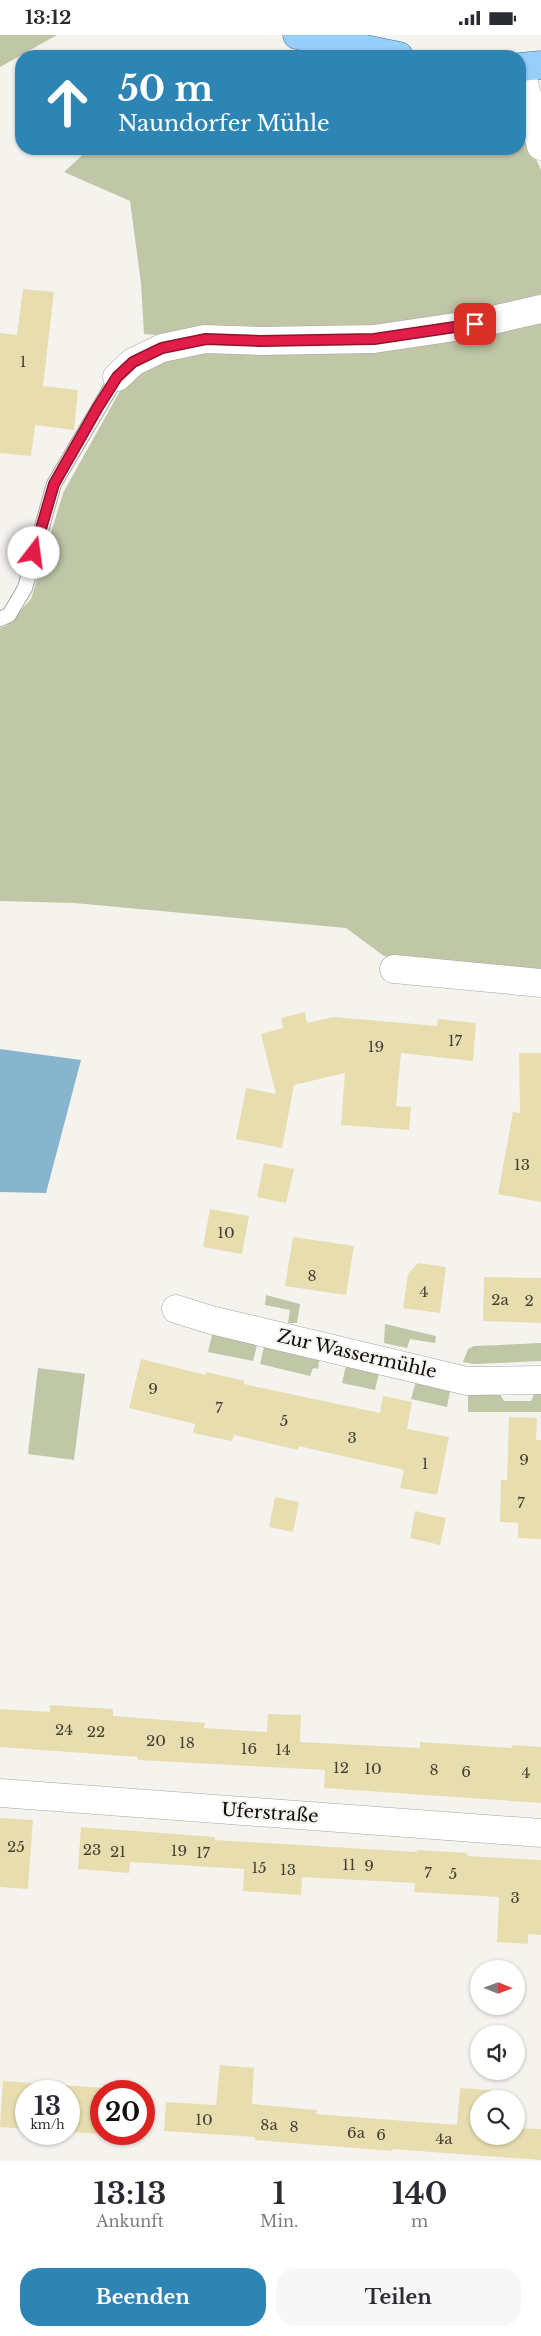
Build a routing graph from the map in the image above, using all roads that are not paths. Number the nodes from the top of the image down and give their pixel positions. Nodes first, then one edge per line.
1 (297, 35) edge
2 (369, 50) edge
3 (541, 65) edge
4 (526, 66) edge
5 (526, 90) edge
6 (541, 146) edge
7 (541, 309) edge
8 (117, 377) joint
9 (0, 619) edge
10 (394, 969) dead end
11 (541, 983) edge
12 (176, 1309) dead end
13 (541, 1380) edge
14 (0, 1793) edge
15 (541, 1833) edge

1 - 2 main road
3 - 4 main road
5 - 6 street
7 - 8 street
8 - 9 lane
10 - 11 street
12 - 13 street, Zur Wassermühle
14 - 15 street, Uferstraße

